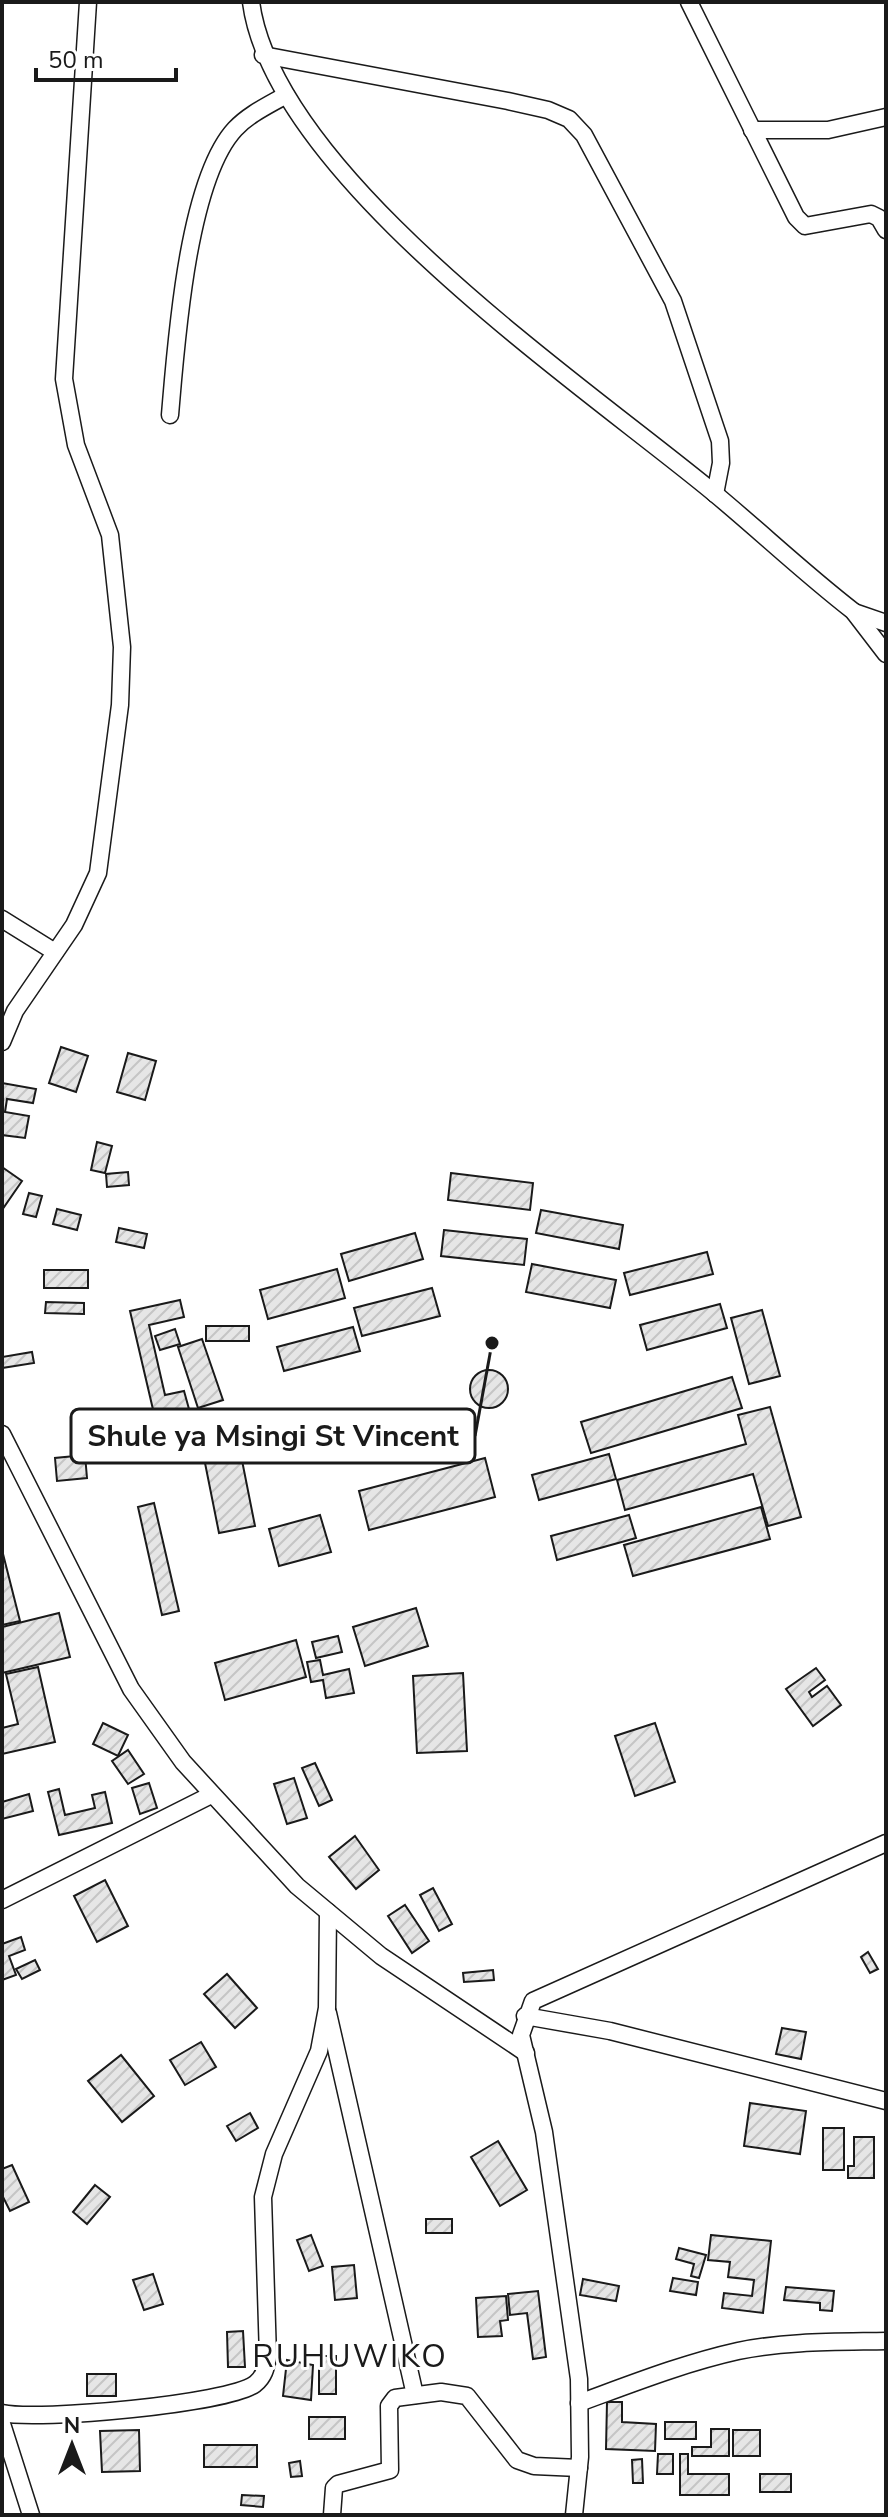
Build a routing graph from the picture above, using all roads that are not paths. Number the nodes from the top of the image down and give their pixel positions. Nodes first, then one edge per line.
1 (88, 2) edge
2 (251, 2) edge
3 (689, 2) edge
4 (263, 55) junction
5 (286, 95) junction
6 (886, 117) edge
7 (752, 130) junction
8 (886, 230) edge
9 (170, 415) dead end
10 (715, 494) junction
11 (853, 611) junction
12 (886, 623) edge
13 (886, 654) edge
14 (2, 919) edge
15 (55, 952) junction
16 (3, 1035) edge
17 (2, 1434) edge
18 (211, 1795) junction
19 (886, 1843) edge
20 (2, 1900) edge
21 (328, 1912) junction
22 (327, 2008) junction
23 (525, 2016) junction
24 (526, 2053) junction
25 (886, 2101) edge
26 (886, 2341) edge
27 (415, 2395) junction
28 (579, 2403) junction
29 (2, 2413) edge
30 (2, 2424) edge
31 (579, 2468) junction
32 (31, 2515) edge
33 (332, 2515) edge
34 (574, 2515) edge

1 - 15 street
2 - 4 street
3 - 7 street
4 - 5 street
4 - 10 street
5 - 9 street
5 - 10 street
6 - 7 street
7 - 8 street
10 - 11 street
11 - 12 street
11 - 13 street
14 - 15 street
15 - 16 street
17 - 18 street
18 - 20 street
18 - 21 street
19 - 23 street
21 - 22 street
21 - 24 street
22 - 27 street
22 - 29 street
23 - 24 street
23 - 25 street
24 - 28 street
26 - 28 street
27 - 31 street
27 - 33 street
28 - 31 street
30 - 32 street
31 - 34 street

